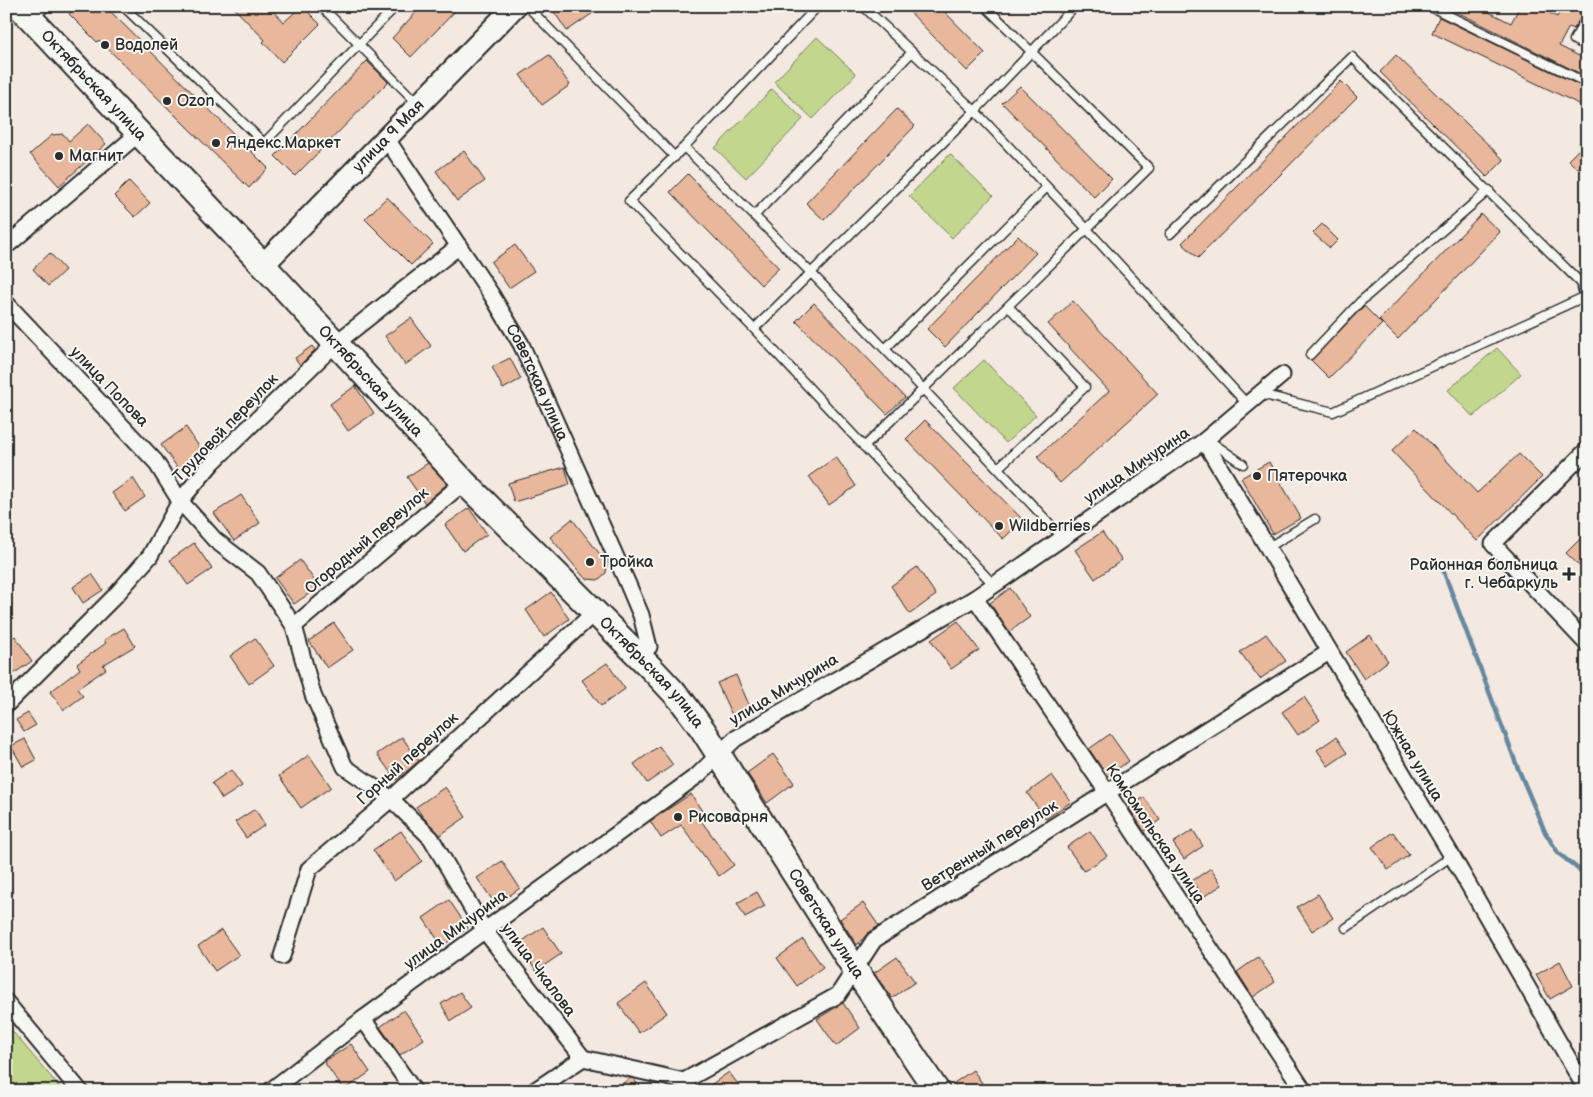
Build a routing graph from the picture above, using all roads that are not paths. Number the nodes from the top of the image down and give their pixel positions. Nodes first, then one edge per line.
1 (123, 6) edge
2 (321, 6) edge
3 (396, 6) edge
4 (515, 6) edge
5 (527, 6) edge
6 (818, 6) edge
7 (863, 6) edge
8 (1075, 6) edge
9 (1429, 6) edge
10 (988, 7) edge
11 (32, 11) edge
12 (1587, 17) edge
13 (359, 44) junction
14 (1587, 46) edge
15 (912, 52) junction
16 (1032, 53) junction
17 (1587, 83) edge
18 (419, 104) junction
19 (975, 111) junction
20 (138, 134) junction
21 (386, 138) junction
22 (684, 147) junction
23 (675, 157) junction
24 (1047, 187) junction
25 (1489, 190) junction
26 (755, 215) junction
27 (1086, 228) junction
28 (1170, 234) dead end
29 (6, 245) edge
30 (459, 246) junction
31 (263, 265) junction
32 (811, 273) junction
33 (1586, 294) edge
34 (6, 303) edge
35 (1008, 306) junction
36 (754, 329) junction
37 (335, 344) junction
38 (885, 349) junction
39 (1310, 355) dead end
40 (1282, 375) dead end
41 (923, 389) junction
42 (1260, 394) junction
43 (1248, 404) junction
44 (1206, 440) junction
45 (864, 447) junction
46 (1587, 450) edge
47 (1243, 464) dead end
48 (998, 468) junction
49 (464, 482) junction
50 (180, 501) junction
51 (1315, 519) dead end
52 (1063, 538) junction
53 (1267, 548) junction
54 (994, 585) junction
55 (975, 598) junction
56 (595, 612) junction
57 (294, 626) junction
58 (1587, 644) edge
59 (649, 647) dead end
60 (1329, 652) junction
61 (6, 705) edge
62 (718, 756) junction
63 (1107, 792) junction
64 (391, 799) junction
65 (1452, 856) junction
66 (1346, 928) dead end
67 (485, 931) junction
68 (282, 956) dead end
69 (855, 969) junction
70 (6, 1002) edge
71 (363, 1019) junction
72 (583, 1058) junction
73 (687, 1086) edge
74 (80, 1091) edge
75 (270, 1091) edge
76 (414, 1091) edge
77 (534, 1091) edge
78 (937, 1091) edge
79 (1304, 1091) edge
80 (1586, 1091) edge

1 - 13 lane
2 - 13 lane
3 - 13 lane
4 - 18 main road, улица 9 Мая
5 - 23 lane
6 - 22 lane
7 - 15 lane
8 - 16 lane
9 - 17 lane
10 - 16 lane
11 - 20 main road, Октябрьская улица
12 - 14 lane
13 - 18 lane
15 - 19 lane
15 - 26 lane
16 - 19 lane
16 - 27 lane
18 - 21 main road, улица 9 Мая
19 - 24 lane
19 - 32 lane
20 - 29 street
20 - 31 main road, Октябрьская улица
21 - 30 street, Советская улица
21 - 31 main road, улица 9 Мая
22 - 23 lane
22 - 26 lane
23 - 36 lane
24 - 27 lane
24 - 38 lane
25 - 28 lane
25 - 33 lane
25 - 39 lane
26 - 32 lane
27 - 35 lane
27 - 43 lane
30 - 37 street, Трудовой переулок
30 - 59 street, Советская улица
31 - 37 main road, Октябрьская улица
32 - 36 lane
32 - 38 lane
33 - 42 lane
34 - 50 street, улица Попова
35 - 41 lane
35 - 48 lane
36 - 45 lane
37 - 49 main road, Октябрьская улица
37 - 50 street, Трудовой переулок
38 - 41 lane
40 - 42 street, улица Мичурина
41 - 45 lane
41 - 48 lane
42 - 43 street, улица Мичурина
43 - 44 street, улица Мичурина
44 - 47 lane
44 - 52 street, улица Мичурина
44 - 53 street, Южная улица
45 - 54 lane
46 - 58 street
48 - 52 lane
49 - 56 main road, Октябрьская улица
49 - 57 street, Огородный переулок
50 - 57 street, улица Чкалова
50 - 61 street, Трудовой переулок
51 - 53 lane
52 - 54 street, улица Мичурина
53 - 60 street, Южная улица
54 - 55 street, улица Мичурина
55 - 62 street, улица Мичурина
55 - 63 street, Комсомольская улица
56 - 62 main road, Октябрьская улица
56 - 64 street, Горный переулок
57 - 64 street, улица Чкалова
60 - 63 street, Ветренный переулок
60 - 65 street, Южная улица
62 - 67 street, улица Мичурина
62 - 69 main road, Советская улица
63 - 69 street, Ветренный переулок
63 - 79 street, Комсомольская улица
64 - 67 street, улица Чкалова
64 - 68 street, Горный переулок
65 - 66 lane
65 - 80 street, Южная улица
67 - 71 street, улица Мичурина
67 - 72 street, улица Чкалова
69 - 73 street, Ветренный переулок
69 - 78 main road, Советская улица
70 - 74 street
71 - 75 street, улица Мичурина
71 - 76 street
72 - 73 street
72 - 77 street

